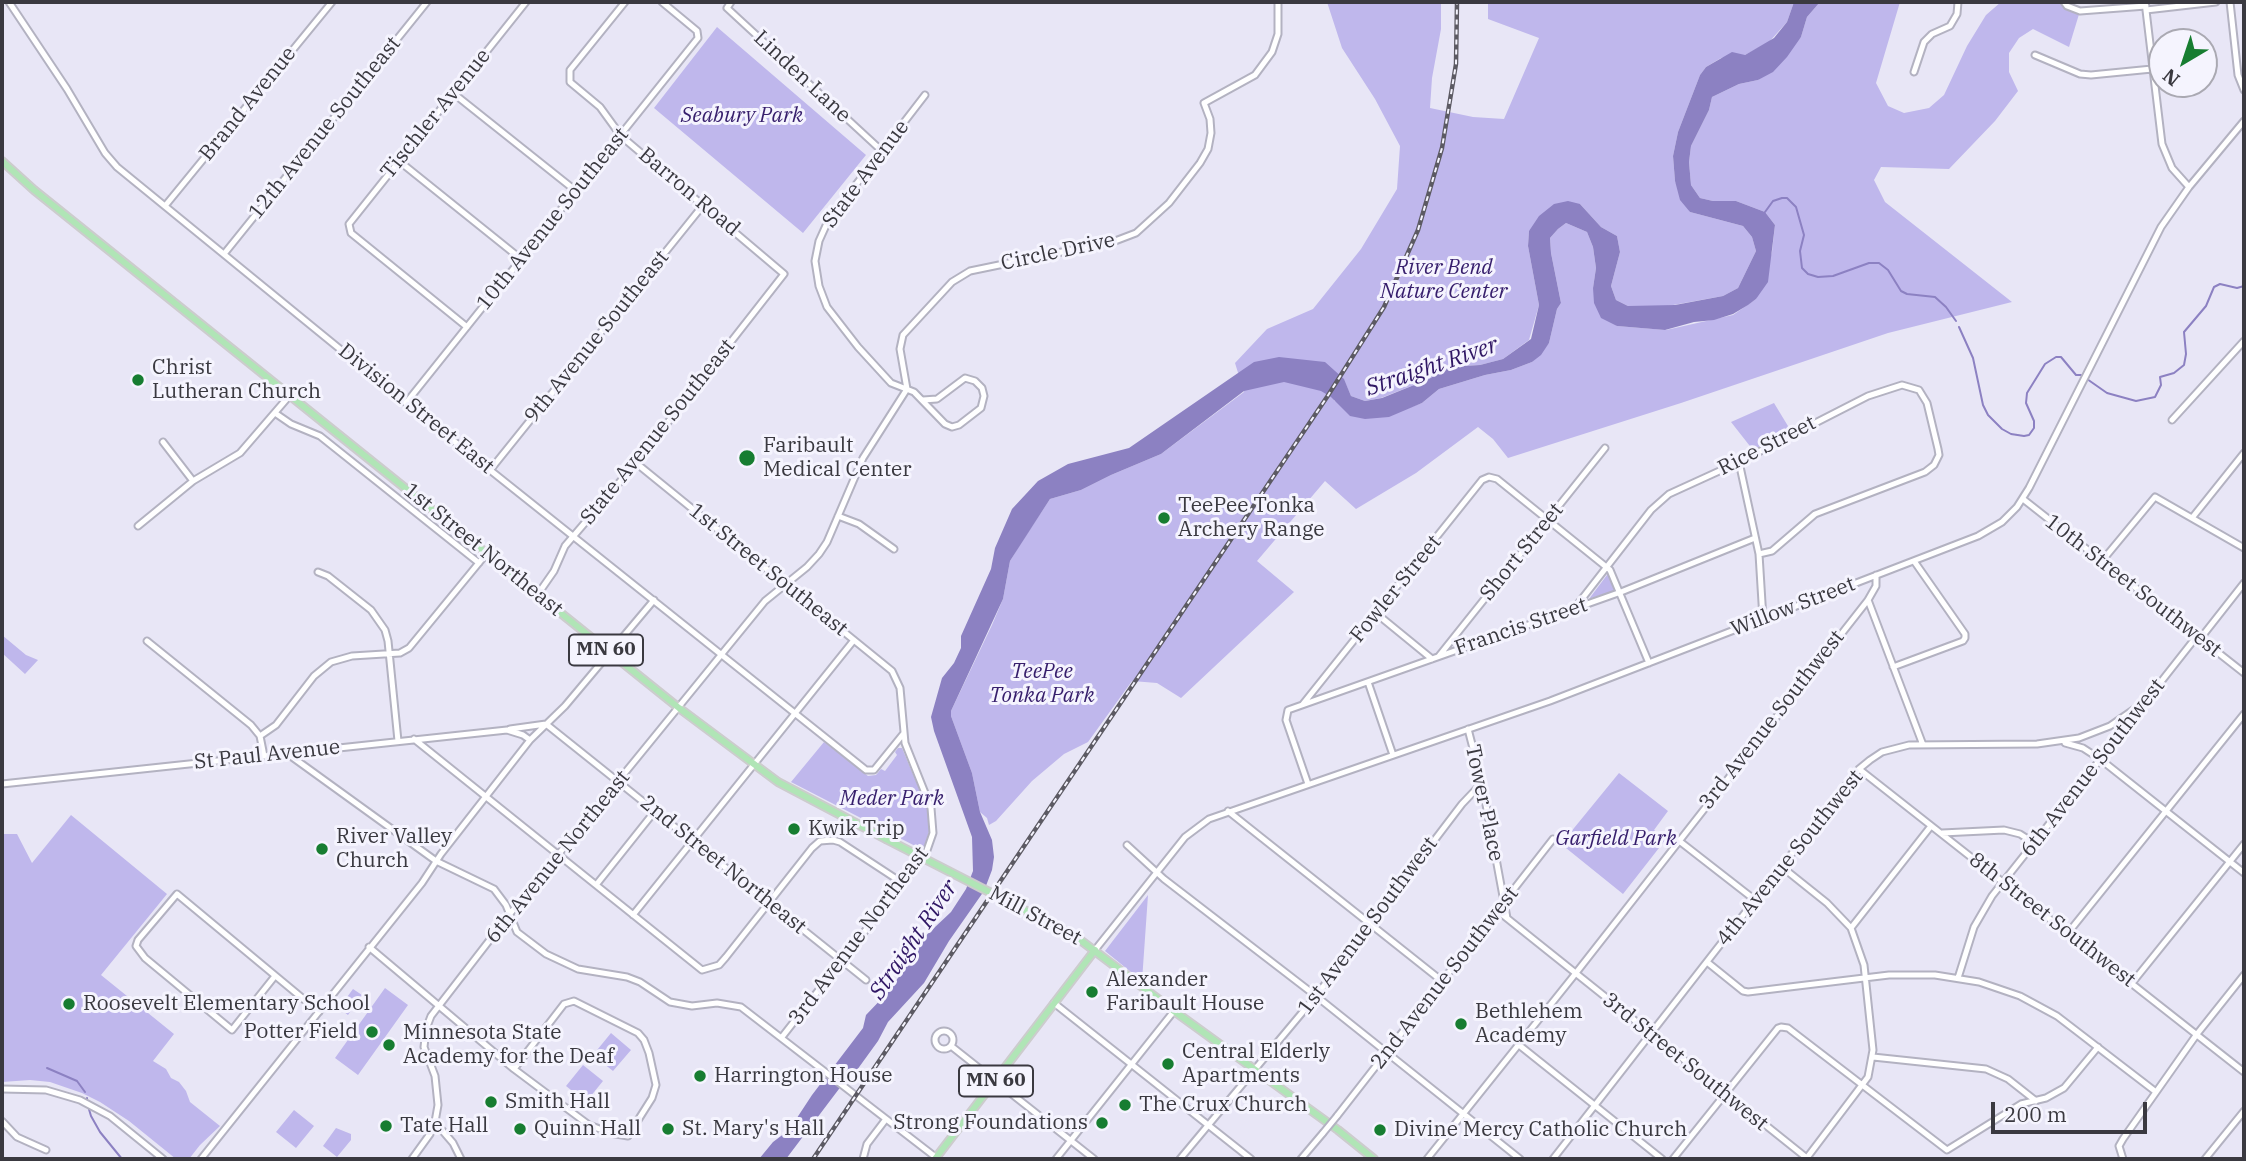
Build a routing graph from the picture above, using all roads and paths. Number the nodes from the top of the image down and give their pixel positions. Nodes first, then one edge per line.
1 (9, 2) edge
2 (332, 2) edge
3 (426, 2) edge
4 (526, 2) edge
5 (625, 2) edge
6 (662, 2) edge
7 (731, 2) edge
8 (1278, 2) edge
9 (1958, 2) edge
10 (2064, 2) edge
11 (2216, 2) edge
12 (2230, 2) edge
13 (2146, 6) edge
14 (2148, 28) edge
15 (2242, 44) dead end
16 (2235, 45) junction
17 (2035, 55) dead end
18 (2148, 69) edge
19 (1914, 72) dead end
20 (2244, 90) edge
21 (453, 93) junction
22 (925, 95) dead end
23 (2156, 98) edge
24 (2244, 121) edge
25 (621, 136) junction
26 (883, 152) junction
27 (399, 160) junction
28 (2, 161) edge
29 (2189, 187) junction
30 (576, 191) junction
31 (704, 204) junction
32 (165, 206) junction
33 (224, 254) junction
34 (521, 259) junction
35 (785, 274) joint
36 (467, 327) junction
37 (2244, 341) edge
38 (907, 390) junction
39 (289, 394) junction
40 (923, 400) junction
41 (406, 403) junction
42 (275, 413) junction
43 (2172, 420) dead end
44 (163, 442) dead end
45 (1605, 448) dead end
46 (2244, 453) edge
47 (1739, 462) junction
48 (636, 463) junction
49 (491, 469) junction
50 (193, 481) junction
51 (2023, 499) junction
52 (838, 516) junction
53 (2192, 518) junction
54 (1548, 520) junction
55 (138, 526) dead end
56 (573, 535) junction
57 (1755, 538) junction
58 (2244, 548) edge
59 (894, 549) dead end
60 (487, 553) junction
61 (1759, 554) junction
62 (1914, 561) junction
63 (2102, 561) junction
64 (479, 563) junction
65 (1606, 567) junction
66 (318, 572) dead end
67 (1876, 575) junction
68 (2244, 583) edge
69 (784, 584) junction
70 (1620, 592) junction
71 (538, 594) junction
72 (654, 600) junction
73 (1868, 600) junction
74 (1574, 608) junction
75 (1377, 614) junction
76 (1763, 618) junction
77 (2198, 637) junction
78 (854, 640) junction
79 (147, 641) dead end
80 (609, 652) junction
81 (390, 653) junction
82 (721, 655) junction
83 (1439, 656) junction
84 (1432, 659) junction
85 (1649, 663) junction
86 (1894, 667) junction
87 (2244, 673) edge
88 (1367, 682) junction
89 (2151, 694) junction
90 (1303, 704) junction
91 (679, 708) junction
92 (795, 714) junction
93 (2244, 714) edge
94 (546, 724) junction
95 (1468, 729) junction
96 (507, 730) junction
97 (904, 733) junction
98 (260, 736) junction
99 (414, 739) junction
100 (530, 740) junction
101 (398, 741) junction
102 (2062, 742) junction
103 (1923, 745) junction
104 (288, 754) junction
105 (1393, 755) junction
106 (264, 756) junction
107 (2101, 759) junction
108 (753, 765) junction
109 (1859, 769) junction
110 (620, 782) junction
111 (1482, 783) junction
112 (2, 784) edge
113 (1308, 784) junction
114 (485, 796) junction
115 (2166, 810) junction
116 (655, 811) junction
117 (1228, 811) junction
118 (1931, 826) junction
119 (1941, 833) junction
120 (1553, 839) dead end
121 (1678, 839) junction
122 (692, 840) junction
123 (2034, 843) junction
124 (2244, 844) edge
125 (1127, 845) dead end
126 (559, 856) junction
127 (436, 861) junction
128 (2230, 861) junction
129 (1782, 867) junction
130 (2244, 873) edge
131 (1157, 874) junction
132 (901, 882) junction
133 (2003, 882) junction
134 (973, 883) joint
135 (596, 885) junction
136 (1755, 900) junction
137 (770, 902) junction
138 (1504, 903) junction
139 (1498, 911) junction
140 (509, 915) junction
141 (633, 915) junction
142 (1507, 919) junction
143 (1369, 923) junction
144 (1851, 928) junction
145 (2068, 933) junction
146 (369, 947) junction
147 (1095, 950) junction
148 (841, 960) junction
149 (1707, 962) junction
150 (1575, 974) junction
151 (2244, 975) edge
152 (275, 976) junction
153 (1865, 978) junction
154 (1958, 978) junction
155 (866, 981) dead end
156 (1442, 981) junction
157 (2132, 983) junction
158 (1316, 996) junction
159 (1054, 1003) junction
160 (438, 1006) junction
161 (1174, 1011) junction
162 (319, 1012) junction
163 (1650, 1034) junction
164 (2197, 1034) junction
165 (782, 1037) junction
166 (1519, 1045) junction
167 (951, 1046) dead end
168 (2098, 1047) junction
169 (1387, 1054) junction
170 (1873, 1057) junction
171 (1132, 1064) junction
172 (514, 1069) junction
173 (1255, 1069) junction
174 (2244, 1072) edge
175 (996, 1081) junction
176 (1862, 1086) junction
177 (2018, 1087) junction
178 (2, 1089) edge
179 (2156, 1092) junction
180 (1725, 1094) junction
181 (2036, 1101) junction
182 (2021, 1104) junction
183 (1596, 1105) junction
184 (2244, 1111) edge
185 (1463, 1114) junction
186 (886, 1119) junction
187 (2, 1121) edge
188 (435, 1122) junction
189 (1206, 1125) junction
190 (430, 1134) junction
191 (445, 1135) junction
192 (1071, 1141) junction
193 (46, 1150) dead end
194 (163, 1159) edge
195 (201, 1159) edge
196 (412, 1159) edge
197 (461, 1159) edge
198 (863, 1159) edge
199 (936, 1159) edge
200 (1056, 1159) edge
201 (1094, 1159) edge
202 (1180, 1159) edge
203 (1251, 1159) edge
204 (1301, 1159) edge
205 (1374, 1159) edge
206 (1427, 1159) edge
207 (1520, 1159) edge
208 (1553, 1159) edge
209 (1662, 1159) edge
210 (1673, 1159) edge
211 (1807, 1159) edge
212 (2123, 1159) edge
213 (2205, 1159) edge

1 - 32 street, Division Street East
2 - 32 street, Brand Avenue
3 - 33 street, 12th Avenue Southeast
4 - 21 street, Tischler Avenue
5 - 25 street, Barron Road
6 - 25 street, 10th Avenue Southeast
7 - 26 street, Linden Lane
8 - 38 street, Circle Drive
9 - 19 street
10 - 13 street
11 - 13 street
12 - 16 street
13 - 14 street
15 - 16 street
16 - 20 street
17 - 18 street
21 - 27 street, Tischler Avenue
21 - 30 street
22 - 26 street, State Avenue
23 - 29 street
24 - 29 street, Willow Street
25 - 30 street, 10th Avenue Southeast
25 - 31 street, Barron Road
26 - 38 street, State Avenue
27 - 34 street
27 - 36 street, Tischler Avenue
28 - 39 main road, 1st Street Northeast / MN 60
29 - 51 street, Willow Street
30 - 34 street, 10th Avenue Southeast
31 - 35 street, Barron Road
31 - 49 street, 9th Avenue Southeast
32 - 33 street, Division Street East
33 - 41 street, Division Street East
34 - 36 street, 10th Avenue Southeast
35 - 48 street, State Avenue Southeast
36 - 41 street, 10th Avenue Southeast
37 - 43 street
38 - 40 street, State Avenue
38 - 52 street, 6th Avenue Northeast
39 - 42 street
39 - 60 main road, 1st Street Northeast / MN 60
40 - 40 street, State Avenue
41 - 49 street, Division Street East
42 - 50 street
42 - 64 street
44 - 50 street
45 - 54 street, Short Street
46 - 53 street
47 - 57 street
47 - 61 street, Rice Street
47 - 65 street, Rice Street
48 - 56 street, State Avenue Southeast
48 - 69 street, 1st Street Southeast
49 - 56 street, Division Street East
50 - 55 street
51 - 62 street, Willow Street
51 - 63 street, 10th Street Southwest
52 - 59 street
52 - 69 street, 6th Avenue Northeast
53 - 58 street
53 - 63 street
54 - 65 street
54 - 75 street, Fowler Street
54 - 83 street, Short Street
56 - 71 street, State Avenue Southeast
56 - 72 street, Division Street East
57 - 61 street
57 - 70 street, Francis Street
60 - 64 street
60 - 71 main road, 1st Street Northeast / MN 60
61 - 76 street
62 - 67 street, Willow Street
62 - 86 street
63 - 77 street, 10th Street Southwest
64 - 81 street
65 - 70 street
65 - 74 street, Rice Street
66 - 81 street
67 - 73 street, 3rd Avenue Southwest
67 - 76 street, Willow Street
68 - 77 street, 6th Avenue Southwest
69 - 78 street, 1st Street Southeast
69 - 82 street, 6th Avenue Northeast
70 - 74 street, Francis Street
70 - 85 street
71 - 80 main road, 1st Street Northeast / MN 60
72 - 80 street
72 - 82 street, Division Street East
73 - 86 street
73 - 121 street, 3rd Avenue Southwest
74 - 83 street, Francis Street
75 - 84 street
75 - 90 street, Fowler Street
76 - 85 street, Willow Street
77 - 87 street, 10th Street Southwest
77 - 89 street, 6th Avenue Southwest
78 - 92 street
78 - 97 street, 1st Street Southeast
79 - 98 street
80 - 91 main road, 1st Street Northeast / MN 60
80 - 94 street
81 - 98 street
81 - 101 street
82 - 91 street, 6th Avenue Northeast
82 - 92 street, Division Street East
83 - 84 street, Francis Street
84 - 88 street, Francis Street
85 - 95 street, Willow Street
86 - 103 street
88 - 90 street, Francis Street
88 - 105 street
89 - 102 street, 4th Avenue Southwest
89 - 107 street, 6th Avenue Southwest
90 - 113 street, Francis Street
91 - 108 main road, 1st Street Northeast / MN 60
91 - 110 street, 6th Avenue Northeast
92 - 97 street, Division Street East
92 - 108 street
93 - 115 street
94 - 96 street
94 - 100 street
94 - 110 street, 2nd Street Northeast
95 - 105 street, Willow Street
95 - 111 street, Tower Place
96 - 99 street, St Paul Avenue
96 - 100 street, St Paul Avenue
97 - 132 street, 3rd Avenue Northeast
98 - 106 street
99 - 101 street, St Paul Avenue
99 - 114 street
100 - 114 street
101 - 104 street, St Paul Avenue
102 - 103 street, 4th Avenue Southwest
102 - 107 street
103 - 109 street, 4th Avenue Southwest
104 - 106 street, St Paul Avenue
104 - 127 street
105 - 113 street, Willow Street
106 - 112 street, St Paul Avenue
107 - 115 street
107 - 123 street, 6th Avenue Southwest
108 - 122 street
108 - 134 main road, 1st Street Northeast / MN 60, bridge
109 - 118 street, 8th Street Southwest
109 - 129 street, 4th Avenue Southwest
110 - 116 street, 2nd Street Northeast
110 - 126 street, 6th Avenue Northeast
111 - 138 street, Tower Place
111 - 143 street, 1st Avenue Southwest
113 - 117 street, Willow Street
114 - 126 street
114 - 127 street
115 - 128 street
115 - 145 street
116 - 122 street, 2nd Street Northeast
116 - 135 street
117 - 131 street, Willow Street
117 - 143 street
118 - 119 street, 8th Street Southwest
118 - 144 street
119 - 123 street
119 - 133 street, 8th Street Southwest
120 - 138 street, 2nd Avenue Southwest
121 - 136 street
121 - 150 street, 3rd Avenue Southwest
122 - 137 street, 2nd Street Northeast
122 - 141 street
123 - 133 street, 6th Avenue Southwest
124 - 128 street
125 - 131 street
126 - 135 street
126 - 140 street, 6th Avenue Northeast
127 - 140 street
127 - 146 street
128 - 130 street
128 - 157 street
129 - 136 street, 4th Avenue Southwest
129 - 144 street
131 - 147 street, Willow Street
131 - 158 street
132 - 137 street
132 - 148 street, 3rd Avenue Northeast
133 - 145 street, 8th Street Southwest
133 - 154 street, 6th Avenue Southwest
134 - 147 main road, Mill Street / MN 60, bridge
135 - 141 street
136 - 149 street, 4th Avenue Southwest
137 - 141 street
137 - 148 street, 2nd Street Northeast
138 - 139 street, 2nd Avenue Southwest
138 - 142 street, Tower Place
139 - 142 street, 3rd Street Southwest
139 - 156 street, 2nd Avenue Southwest
140 - 160 street, 6th Avenue Northeast
140 - 165 street
142 - 150 street, 3rd Street Southwest
143 - 156 street
143 - 158 street, 1st Avenue Southwest
144 - 153 street
145 - 157 street, 8th Street Southwest
146 - 160 street
146 - 162 street
147 - 159 main road, MN 60
147 - 161 main road
148 - 155 street, 2nd Street Northeast
148 - 165 street, 3rd Avenue Northeast
149 - 153 street
149 - 163 street, 4th Avenue Southwest
150 - 163 street, 3rd Street Southwest
150 - 166 street, 3rd Avenue Southwest
151 - 164 street
152 - 152 street
152 - 162 street
153 - 154 street
153 - 170 street
154 - 168 street
156 - 169 street, 2nd Avenue Southwest
157 - 164 street, 8th Street Southwest
158 - 169 street
158 - 173 street, 1st Avenue Southwest
159 - 171 street
159 - 175 main road, MN 60
160 - 172 street
160 - 188 street, 6th Avenue Northeast
161 - 171 street
161 - 173 main road
162 - 195 street
163 - 180 street, 3rd Street Southwest
163 - 183 street, 4th Avenue Southwest
164 - 174 street, 8th Street Southwest
164 - 179 street
165 - 186 street
166 - 183 street
166 - 185 street, 3rd Avenue Southwest
167 - 175 street
168 - 179 street
168 - 181 street
169 - 185 street
169 - 204 street, 2nd Avenue Southwest, bridge
170 - 176 street
170 - 177 street
171 - 189 street
171 - 192 street
172 - 172 street
173 - 189 street, 1st Avenue Southwest
173 - 205 main road
175 - 192 street
175 - 199 main road, MN 60
176 - 180 street
176 - 182 street
176 - 211 street
177 - 181 street
177 - 182 street
178 - 194 street
179 - 212 street
180 - 210 street
180 - 211 street, 3rd Street Southwest
181 - 182 street
183 - 208 street, 4th Avenue Southwest
183 - 209 street
184 - 213 street
185 - 206 street, 3rd Avenue Southwest
185 - 207 street
186 - 198 street
186 - 199 street
187 - 193 street
188 - 190 street, 6th Avenue Northeast
188 - 191 street
189 - 202 street, 1st Avenue Southwest
189 - 203 street
190 - 191 street
190 - 196 street, 6th Avenue Northeast
191 - 197 street
192 - 200 street
192 - 201 street

